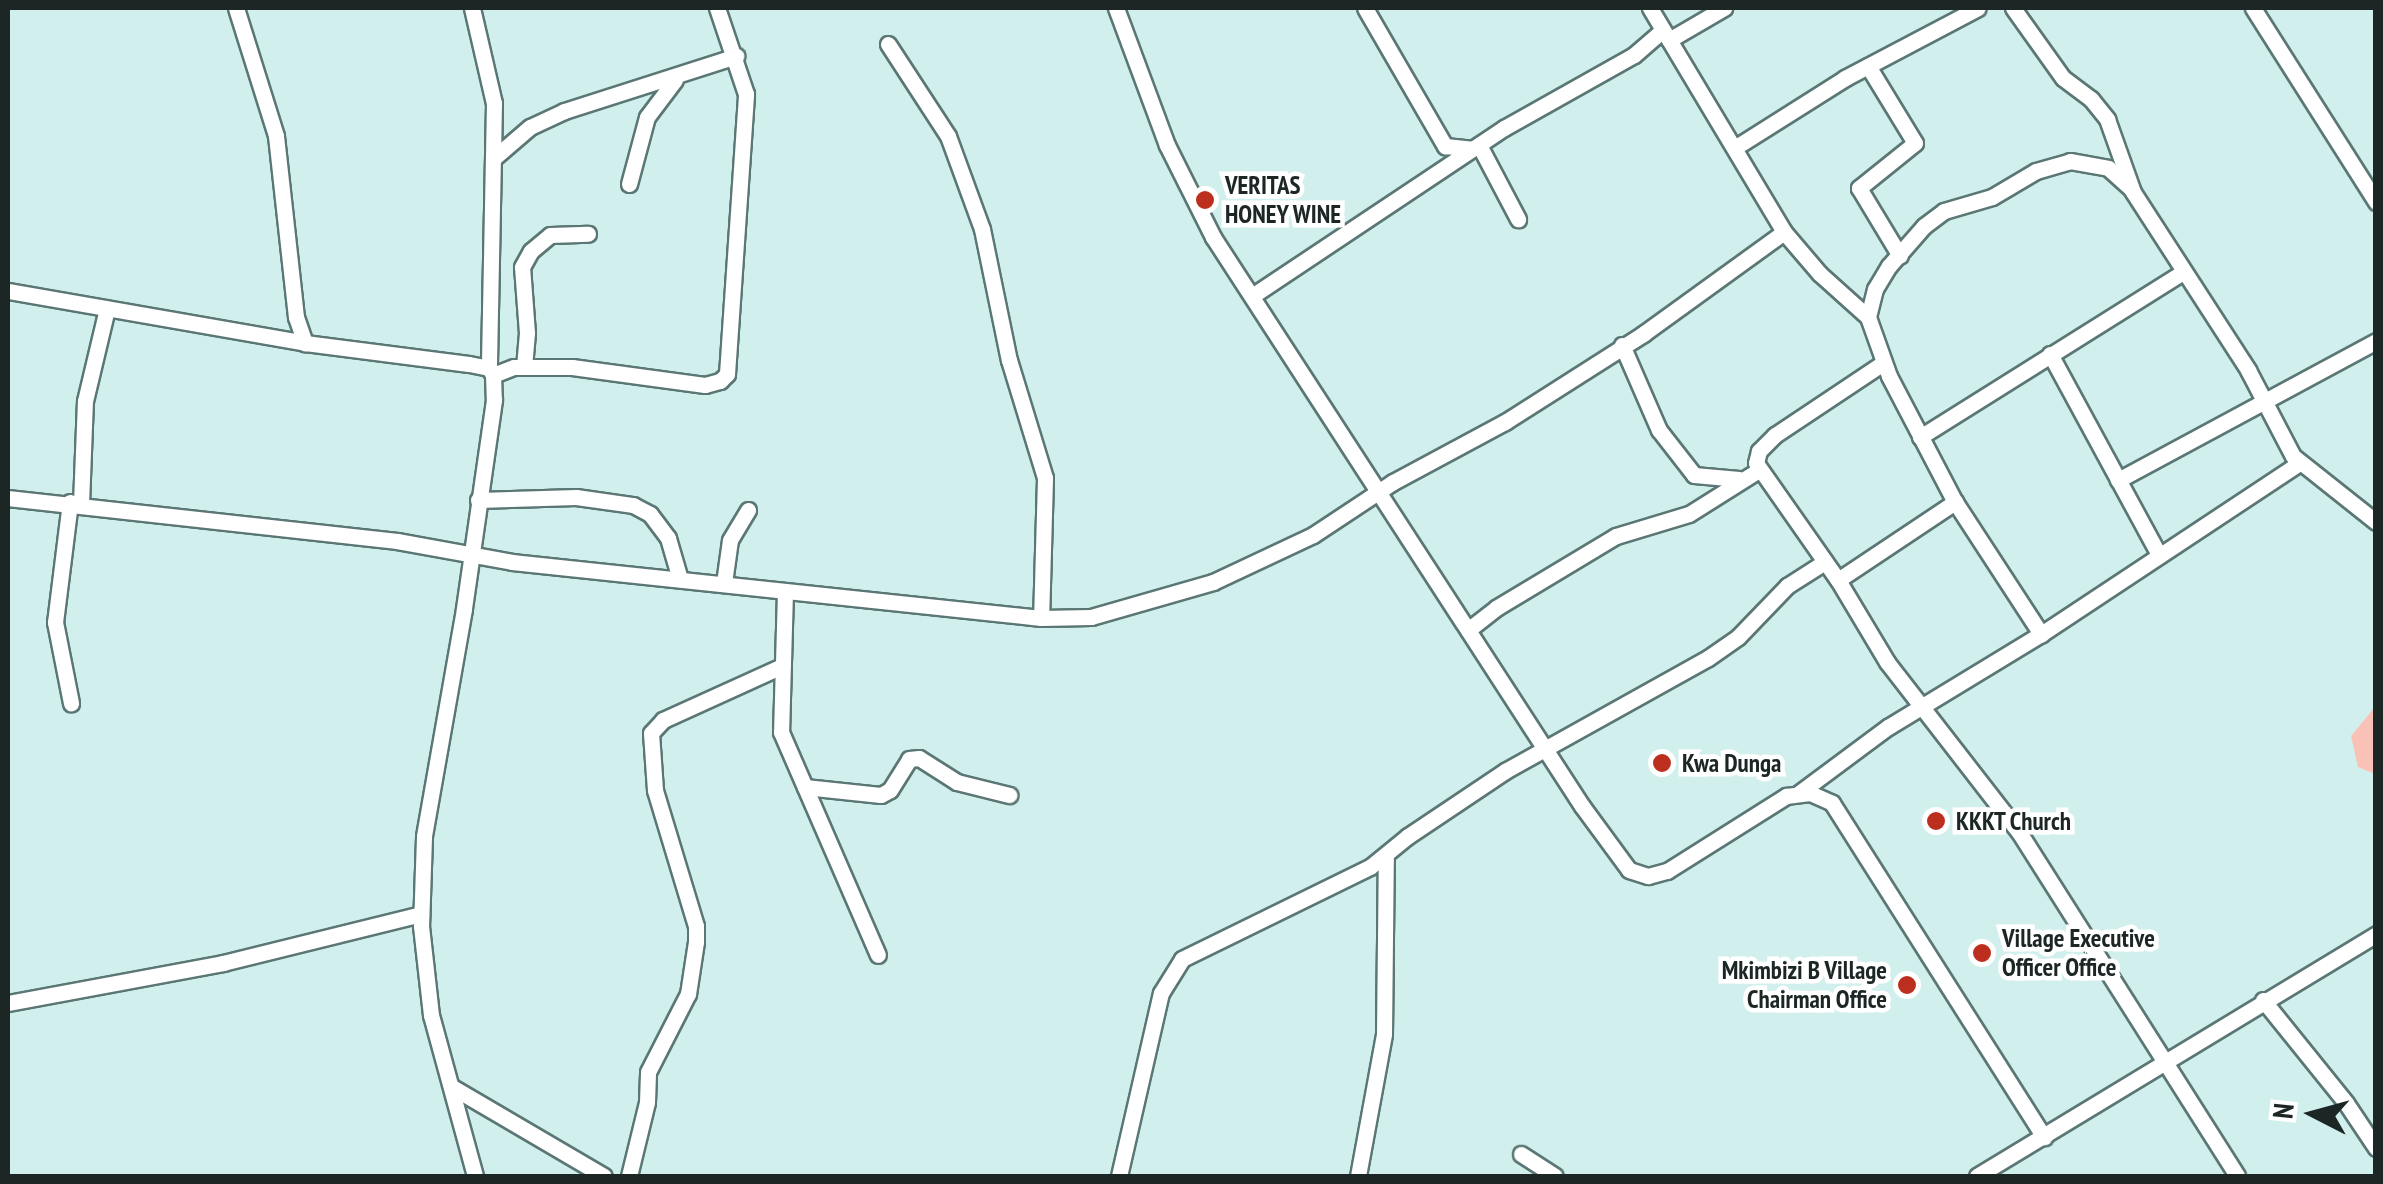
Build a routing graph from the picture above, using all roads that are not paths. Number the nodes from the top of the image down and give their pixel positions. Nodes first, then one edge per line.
1 (236, 8) edge
2 (472, 8) edge
3 (717, 8) edge
4 (1116, 8) edge
5 (1365, 8) edge
6 (1650, 8) edge
7 (1724, 8) edge
8 (1978, 8) edge
9 (2013, 8) edge
10 (2253, 8) edge
11 (1666, 35) junction
12 (888, 44) dead end
13 (736, 56) junction
14 (1868, 66) junction
15 (680, 73) junction
16 (1445, 146) junction
17 (1475, 147) junction
18 (1736, 147) junction
19 (495, 157) junction
20 (1443, 172) junction
21 (630, 184) dead end
22 (2134, 192) junction
23 (2374, 199) edge
24 (1518, 219) dead end
25 (1784, 232) junction
26 (588, 234) dead end
27 (1900, 256) junction
28 (2183, 272) junction
29 (8, 291) edge
30 (1252, 296) junction
31 (107, 309) junction
32 (1868, 317) junction
33 (2376, 341) edge
34 (305, 343) junction
35 (1622, 345) junction
36 (2050, 354) junction
37 (1883, 363) junction
38 (524, 366) junction
39 (491, 372) junction
40 (2266, 400) junction
41 (1920, 437) junction
42 (2299, 463) junction
43 (1759, 470) junction
44 (1739, 479) junction
45 (2118, 480) junction
46 (1379, 493) junction
47 (8, 498) edge
48 (478, 500) junction
49 (1955, 502) junction
50 (76, 503) junction
51 (748, 510) dead end
52 (2376, 522) edge
53 (2158, 555) junction
54 (471, 556) junction
55 (1823, 563) junction
56 (680, 579) junction
57 (1838, 580) junction
58 (724, 584) junction
59 (785, 591) junction
60 (1040, 618) junction
61 (1468, 630) junction
62 (2042, 634) junction
63 (780, 668) junction
64 (71, 703) dead end
65 (1923, 707) junction
66 (1547, 747) junction
67 (805, 787) junction
68 (1799, 793) junction
69 (1009, 795) dead end
70 (1386, 855) junction
71 (421, 914) junction
72 (2376, 934) edge
73 (878, 955) dead end
74 (2263, 1000) junction
75 (8, 1003) edge
76 (2167, 1065) junction
77 (452, 1087) junction
78 (2044, 1137) junction
79 (2376, 1148) edge
80 (1521, 1154) dead end
81 (475, 1176) edge
82 (604, 1176) edge
83 (629, 1176) edge
84 (1119, 1176) edge
85 (1358, 1176) edge
86 (1555, 1176) edge
87 (1977, 1176) edge
88 (2238, 1176) edge

1 - 34 street
2 - 19 street
3 - 13 street
4 - 30 street
5 - 16 street
6 - 11 street
7 - 11 street
8 - 14 street
9 - 22 street
10 - 23 street
11 - 17 street
11 - 18 street
12 - 60 street
13 - 15 street
13 - 38 street
14 - 18 street
14 - 27 street
15 - 19 street
15 - 21 street
16 - 17 street
16 - 20 street
17 - 20 street
17 - 24 street
18 - 25 street
19 - 39 street
20 - 30 street
22 - 27 street
22 - 28 street
25 - 32 street
25 - 35 street
26 - 38 street
27 - 32 street
28 - 36 street
28 - 40 street
29 - 31 street
30 - 46 street
31 - 34 street
31 - 50 street
32 - 37 street
33 - 40 street
34 - 39 street
35 - 44 street
35 - 46 street
36 - 41 street
36 - 45 street
37 - 41 street
37 - 43 street
38 - 39 street
39 - 48 street
40 - 42 street
40 - 45 street
41 - 49 street
42 - 52 street
42 - 53 street
43 - 44 street
43 - 55 street
44 - 61 street
45 - 53 street
46 - 60 street
46 - 61 street
47 - 50 street
48 - 54 street
48 - 56 street
49 - 57 street
49 - 62 street
50 - 54 street
50 - 64 street
51 - 58 street
53 - 62 street
54 - 56 street
54 - 71 street
55 - 57 street
55 - 66 street
56 - 58 street
57 - 65 street
58 - 59 street
59 - 60 street
59 - 63 street
61 - 66 street
62 - 65 street
63 - 67 street
63 - 83 street
65 - 68 street
65 - 76 street
66 - 68 street
66 - 70 street
67 - 69 street
67 - 73 street
68 - 78 street
70 - 84 street
70 - 85 street
71 - 75 street
71 - 77 street
72 - 74 street
74 - 76 street
74 - 79 street
76 - 78 street
76 - 88 street
77 - 81 street
77 - 82 street
78 - 87 street
80 - 86 street

